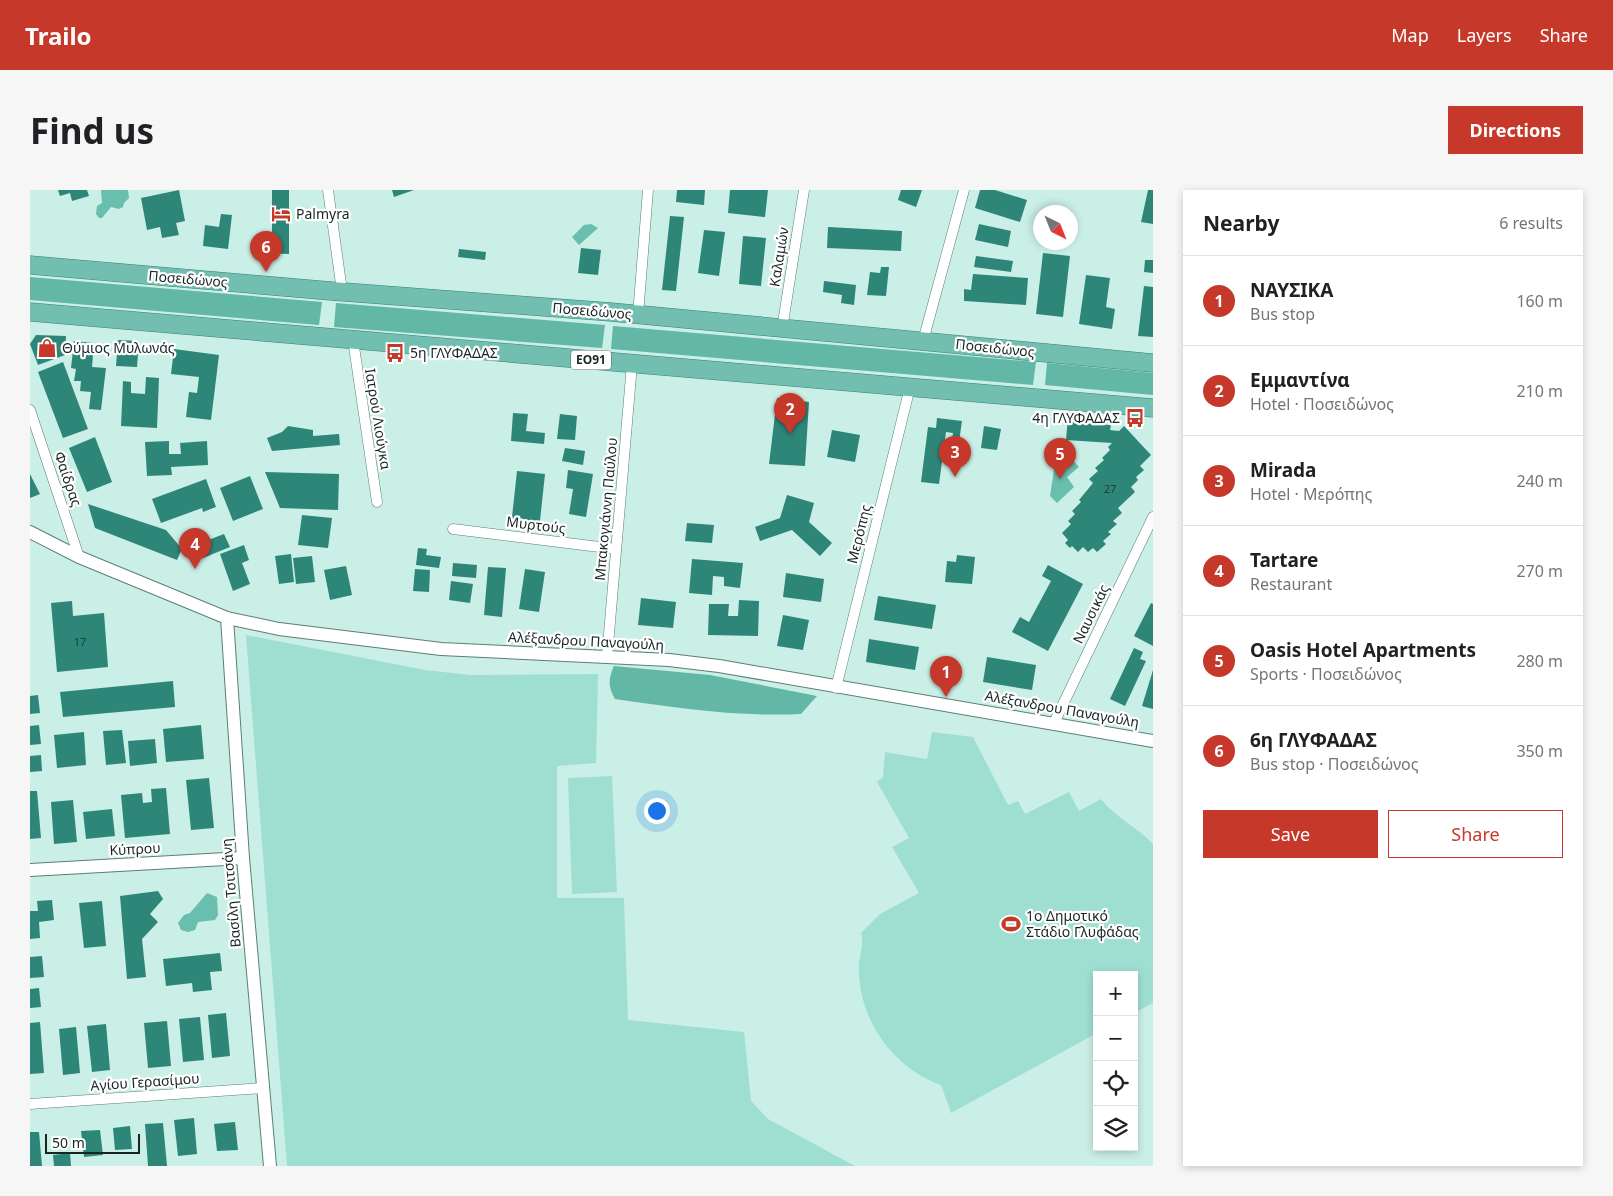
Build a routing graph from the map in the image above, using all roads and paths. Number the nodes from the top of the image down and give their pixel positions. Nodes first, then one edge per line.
1 (328, 190) edge
2 (648, 190) edge
3 (804, 190) edge
4 (964, 190) edge
5 (30, 265) edge
6 (342, 292) junction
7 (30, 312) edge
8 (638, 315) junction
9 (782, 329) junction
10 (352, 340) junction
11 (923, 341) junction
12 (1153, 363) edge
13 (632, 364) junction
14 (910, 387) junction
15 (1153, 408) edge
16 (30, 410) edge
17 (377, 502) dead end
18 (1153, 517) edge
19 (453, 529) dead end
20 (30, 532) edge
21 (616, 549) junction
22 (79, 557) junction
23 (227, 618) junction
24 (607, 657) junction
25 (836, 688) junction
26 (1054, 723) junction
27 (1153, 741) edge
28 (243, 858) junction
29 (30, 870) edge
30 (262, 1088) junction
31 (30, 1104) edge
32 (270, 1166) edge

1 - 6 street
2 - 8 street
3 - 9 street, Καλαμών
4 - 11 street
5 - 6 highway, Ποσειδώνος
6 - 8 highway, Ποσειδώνος
7 - 10 highway, ΕΟ91
8 - 9 highway, Ποσειδώνος
9 - 11 highway, Ποσειδώνος
10 - 13 highway, ΕΟ91
10 - 17 street, Ιατρού Λιούγκα
11 - 12 highway, Ποσειδώνος
13 - 14 highway, ΕΟ91
13 - 21 street, Μπακογιάννη Παύλου
14 - 15 highway, ΕΟ91
14 - 25 street, Μερόπης
16 - 22 street, Φαίδρας
18 - 26 street, Ναυσικάς
19 - 21 street, Μυρτούς
20 - 22 street, Αλέξανδρου Παναγούλη
21 - 24 street, Μπακογιάννη Παύλου
22 - 23 street, Αλέξανδρου Παναγούλη
23 - 24 street, Αλέξανδρου Παναγούλη
23 - 28 street, Βασίλη Τσιτσάνη
24 - 25 street, Αλέξανδρου Παναγούλη
25 - 26 street, Αλέξανδρου Παναγούλη
26 - 27 street, Αλέξανδρου Παναγούλη
28 - 29 street, Κύπρου
28 - 30 street, Βασίλη Τσιτσάνη
30 - 31 street, Αγίου Γερασίμου
30 - 32 street, Βασίλη Τσιτσάνη

